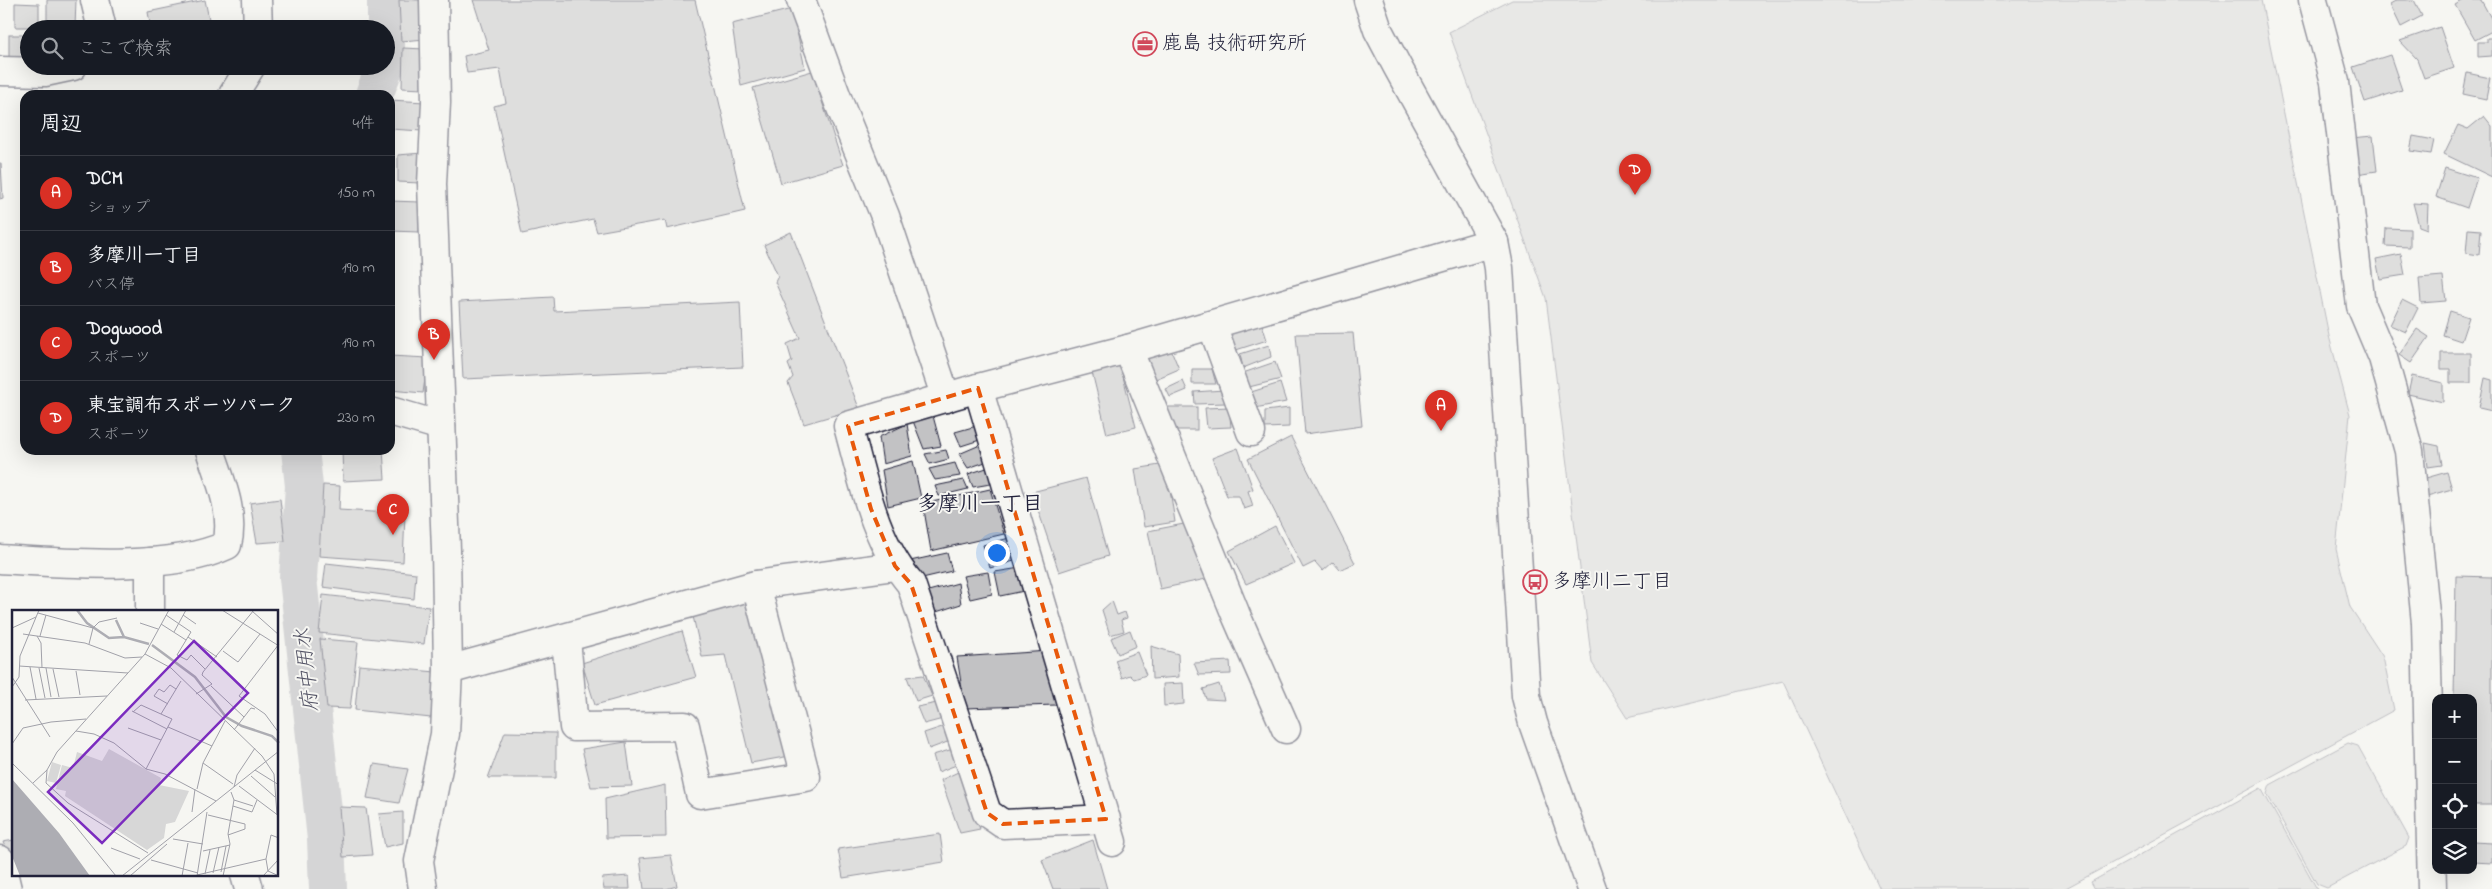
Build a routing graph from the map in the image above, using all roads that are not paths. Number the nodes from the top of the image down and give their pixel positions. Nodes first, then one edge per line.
1 (95, 0) edge
2 (257, 0) edge
3 (434, 0) edge
4 (801, 0) edge
5 (1368, 0) edge
6 (2314, 0) edge
7 (100, 20) edge
8 (258, 20) edge
9 (0, 71) edge
10 (20, 71) edge
11 (245, 75) edge
12 (236, 90) edge
13 (1494, 242) junction
14 (1212, 324) junction
15 (1128, 349) junction
16 (978, 388) junction
17 (946, 398) junction
18 (395, 412) edge
19 (441, 426) junction
20 (1251, 432) dead end
21 (212, 455) edge
22 (0, 559) edge
23 (150, 562) junction
24 (895, 566) junction
25 (756, 585) junction
26 (150, 610) edge
27 (566, 639) junction
28 (448, 670) junction
29 (1286, 728) dead end
30 (0, 860) edge
31 (245, 876) edge
32 (6, 889) edge
33 (249, 889) edge
34 (423, 889) edge
35 (1592, 889) edge
36 (2432, 889) edge

1 - 7 street
2 - 8 street
3 - 19 street
4 - 17 street
5 - 13 street
6 - 36 street
9 - 10 street
11 - 12 street
13 - 14 street
13 - 35 street
14 - 15 street
14 - 20 street
15 - 16 street
15 - 29 street
16 - 17 street
16 - 24 street
17 - 24 street
18 - 19 street
19 - 28 street
21 - 23 street
22 - 23 street
23 - 26 street
24 - 25 street
25 - 27 street
25 - 27 street
27 - 28 street
28 - 34 street
30 - 32 street
31 - 33 street

